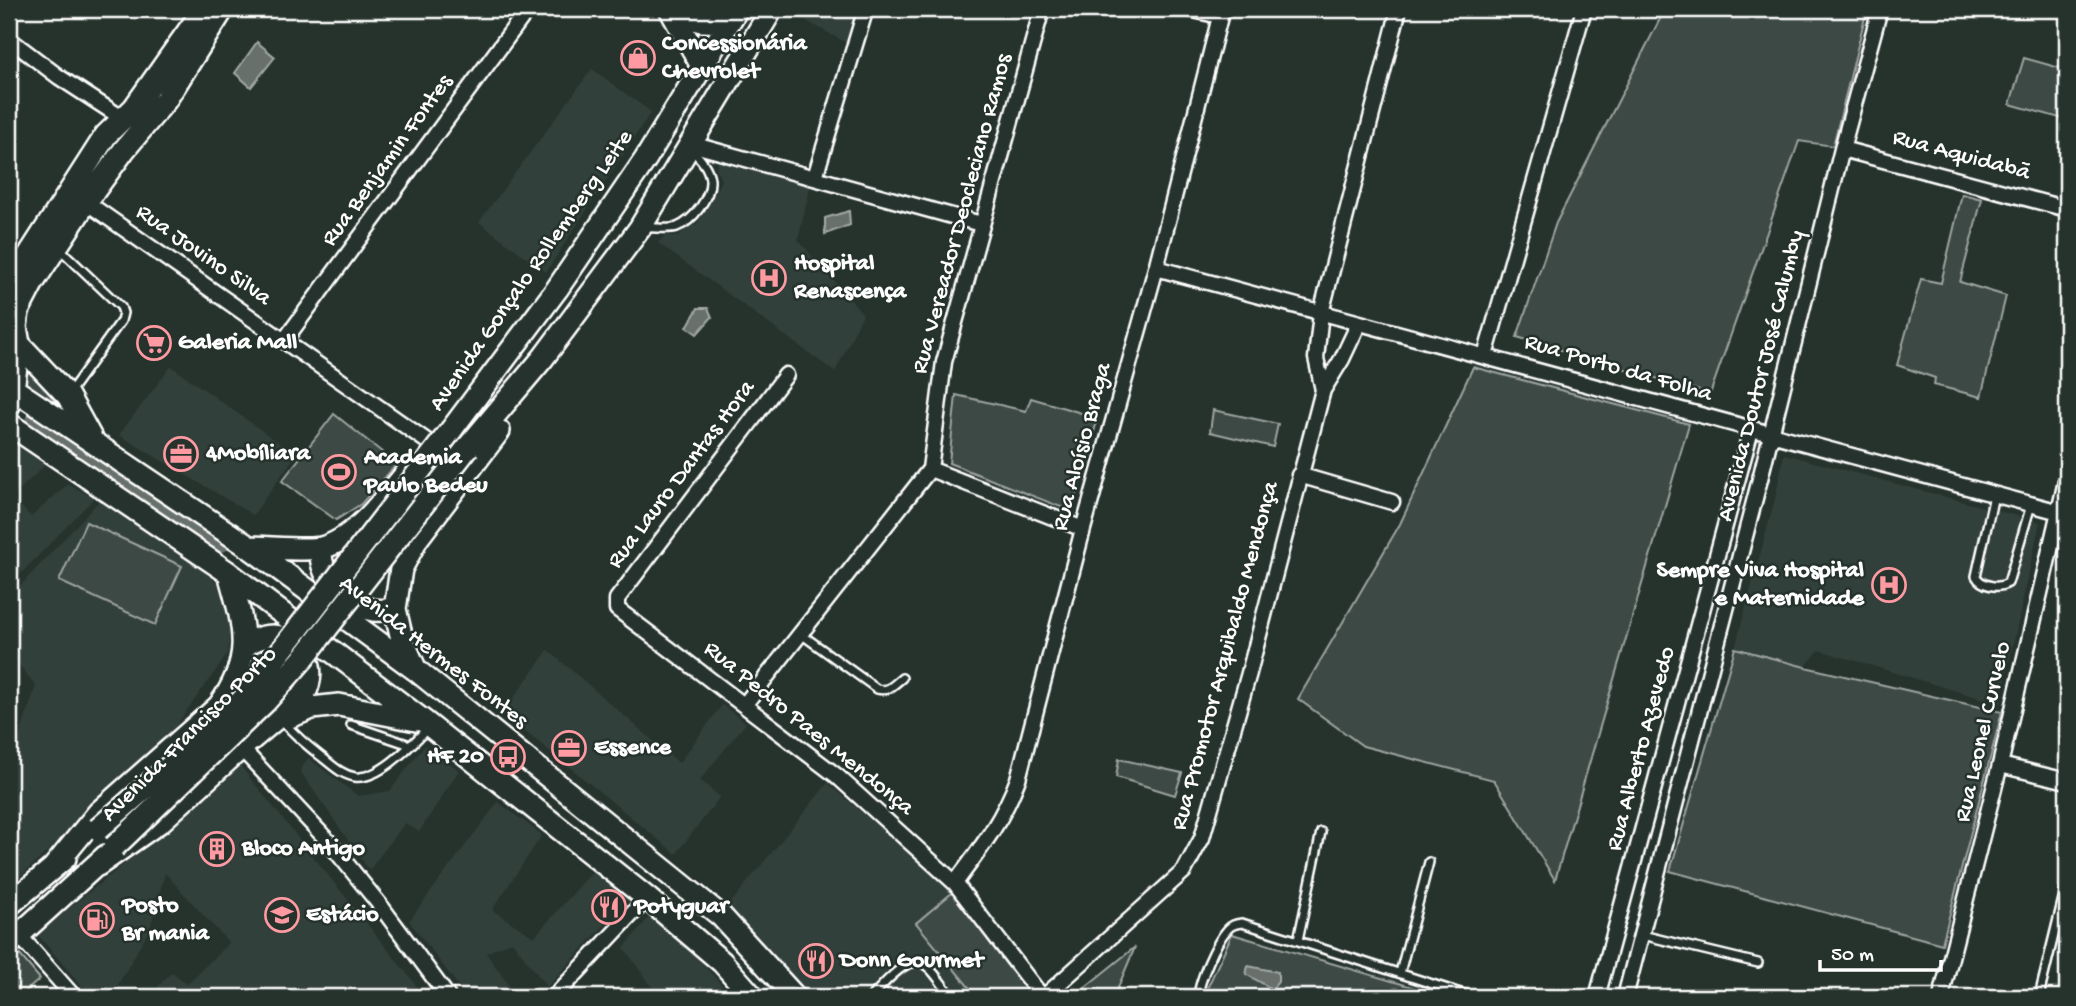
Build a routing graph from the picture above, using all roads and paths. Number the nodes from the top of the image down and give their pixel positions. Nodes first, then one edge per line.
1 (204, 9) edge
2 (223, 9) edge
3 (528, 9) edge
4 (772, 9) edge
5 (1042, 9) edge
6 (1189, 9) edge
7 (1399, 9) edge
8 (1584, 9) edge
9 (1880, 9) edge
10 (671, 10) edge
11 (1221, 13) edge
12 (733, 15) edge
13 (864, 15) dead end
14 (9, 39) edge
15 (702, 66) junction
16 (122, 118) junction
17 (690, 145) junction
18 (1842, 149) junction
19 (815, 177) junction
20 (86, 202) junction
21 (2067, 209) edge
22 (981, 224) junction
23 (640, 228) junction
24 (57, 246) junction
25 (35, 262) junction
26 (1156, 268) junction
27 (9, 286) edge
28 (1321, 313) junction
29 (1359, 323) junction
30 (284, 341) junction
31 (19, 344) junction
32 (1485, 356) junction
33 (543, 358) junction
34 (495, 370) junction
35 (786, 375) dead end
36 (1323, 390) junction
37 (10, 394) edge
38 (68, 396) junction
39 (9, 424) edge
40 (1751, 430) junction
41 (1772, 436) junction
42 (92, 440) junction
43 (431, 444) junction
44 (468, 447) joint
45 (930, 469) junction
46 (1740, 473) junction
47 (1299, 475) junction
48 (2067, 477) edge
49 (1760, 479) junction
50 (1994, 495) junction
51 (1392, 502) dead end
52 (2031, 505) junction
53 (2063, 513) edge
54 (1083, 529) junction
55 (249, 547) junction
56 (321, 548) junction
57 (229, 573) junction
58 (616, 604) joint
59 (395, 609) junction
60 (800, 634) junction
61 (245, 646) junction
62 (416, 670) junction
63 (902, 678) dead end
64 (745, 704) junction
65 (1678, 705) junction
66 (1700, 711) junction
67 (275, 723) junction
68 (351, 725) dead end
69 (427, 725) junction
70 (410, 745) junction
71 (241, 748) junction
72 (2000, 765) junction
73 (2067, 781) edge
74 (98, 829) joint
75 (1321, 832) dead end
76 (1429, 862) dead end
77 (98, 865) junction
78 (54, 867) junction
79 (2067, 882) edge
80 (955, 883) junction
81 (647, 898) junction
82 (9, 905) edge
83 (1642, 935) junction
84 (14, 940) edge
85 (1298, 940) junction
86 (1758, 963) dead end
87 (1399, 973) junction
88 (74, 997) edge
89 (448, 997) edge
90 (554, 997) edge
91 (753, 997) edge
92 (795, 997) edge
93 (871, 997) edge
94 (952, 997) edge
95 (1043, 997) edge
96 (1198, 997) edge
97 (1473, 997) edge
98 (1597, 997) edge
99 (1625, 997) edge
100 (1941, 997) edge
101 (2043, 997) edge

1 - 16 main road
2 - 20 main road
3 - 30 street, Rua Benjamin Fontes
4 - 17 main road, Avenida Gonçalo Rollemberg Leite
5 - 22 street, Rua Vereador Deocleciano Ramos
6 - 11 street
7 - 28 street, Rua Promotor Arquibaldo Mendonça
8 - 32 street
9 - 18 street, Avenida Doutor José Calumby
10 - 12 main road
10 - 15 main road
11 - 26 street, Rua Aloísio Braga
12 - 15 main road, Avenida Gonçalo Rollemberg Leite
13 - 19 street
14 - 16 street
15 - 34 main road, Avenida Gonçalo Rollemberg Leite
16 - 25 main road
17 - 19 street
17 - 23 main road, Avenida Gonçalo Rollemberg Leite
17 - 23 lane
18 - 21 street, Rua Aquidabã
18 - 41 street, Avenida Doutor José Calumby
19 - 22 street
20 - 24 main road
20 - 30 street, Rua Jovino Silva
22 - 45 street, Rua Vereador Deocleciano Ramos
23 - 33 main road, Avenida Gonçalo Rollemberg Leite
24 - 25 main road
24 - 38 lane
25 - 27 main road
25 - 31 main road
26 - 28 street, Rua Porto da Folha
26 - 54 street, Rua Aloísio Braga
28 - 29 street, Rua Porto da Folha
28 - 36 street, Rua Promotor Arquibaldo Mendonça
29 - 32 street, Rua Porto da Folha
29 - 36 street, Rua Promotor Arquibaldo Mendonça
30 - 43 street, Rua Jovino Silva
31 - 37 main road
31 - 38 main road
32 - 40 street, Rua Porto da Folha
33 - 44 main road, Avenida Gonçalo Rollemberg Leite
33 - 59 main road
34 - 43 main road
34 - 74 main road, Avenida Gonçalo Rollemberg Leite, bridge
35 - 58 street, Rua Lauro Dantas Hora
36 - 47 street, Rua Promotor Arquibaldo Mendonça
37 - 42 main road, Avenida Hermes Fontes
38 - 42 main road
39 - 57 main road
40 - 41 street, Rua Porto da Folha
40 - 46 street, Rua Alberto Azevedo
41 - 49 street, Avenida Doutor José Calumby
41 - 50 street, Rua Porto da Folha
42 - 55 main road, Avenida Hermes Fontes
43 - 56 main road
44 - 77 main road, Avenida Francisco Porto, bridge
45 - 54 street
45 - 60 street
46 - 49 street
46 - 65 street, Rua Alberto Azevedo
47 - 51 street
47 - 95 street, Rua Promotor Arquibaldo Mendonça
48 - 53 street, Rua Leonel Curvelo
49 - 66 street, Avenida Doutor José Calumby
50 - 52 street, Rua Porto da Folha
50 - 52 lane
52 - 53 street, Rua Porto da Folha
53 - 72 street, Rua Leonel Curvelo
54 - 80 street, Rua Aloísio Braga
55 - 56 main road
55 - 62 main road, Avenida Hermes Fontes
56 - 59 main road
57 - 61 main road
57 - 69 main road
58 - 64 street, Rua Pedro Paes Mendonça
59 - 62 main road
60 - 63 lane
60 - 64 street
61 - 67 main road
61 - 78 main road
62 - 92 main road, Avenida Hermes Fontes
64 - 80 street, Rua Pedro Paes Mendonça
65 - 66 street
65 - 98 street, Rua Alberto Azevedo
66 - 83 street, Avenida Doutor José Calumby
67 - 69 main road
67 - 70 lane
67 - 71 main road
68 - 70 lane
69 - 70 lane
69 - 81 main road
71 - 77 main road
71 - 89 street
72 - 73 street
72 - 100 street, Rua Leonel Curvelo
74 - 78 main road, Avenida Francisco Porto
75 - 85 lane
76 - 87 lane
77 - 84 main road, Avenida Francisco Porto
78 - 82 main road, Avenida Francisco Porto
79 - 101 lane
80 - 95 street, Rua Pedro Paes Mendonça
81 - 90 street
81 - 91 main road
83 - 86 lane
83 - 99 street, Avenida Doutor José Calumby
84 - 88 street
85 - 87 lane
85 - 96 lane
87 - 97 lane
93 - 94 lane

